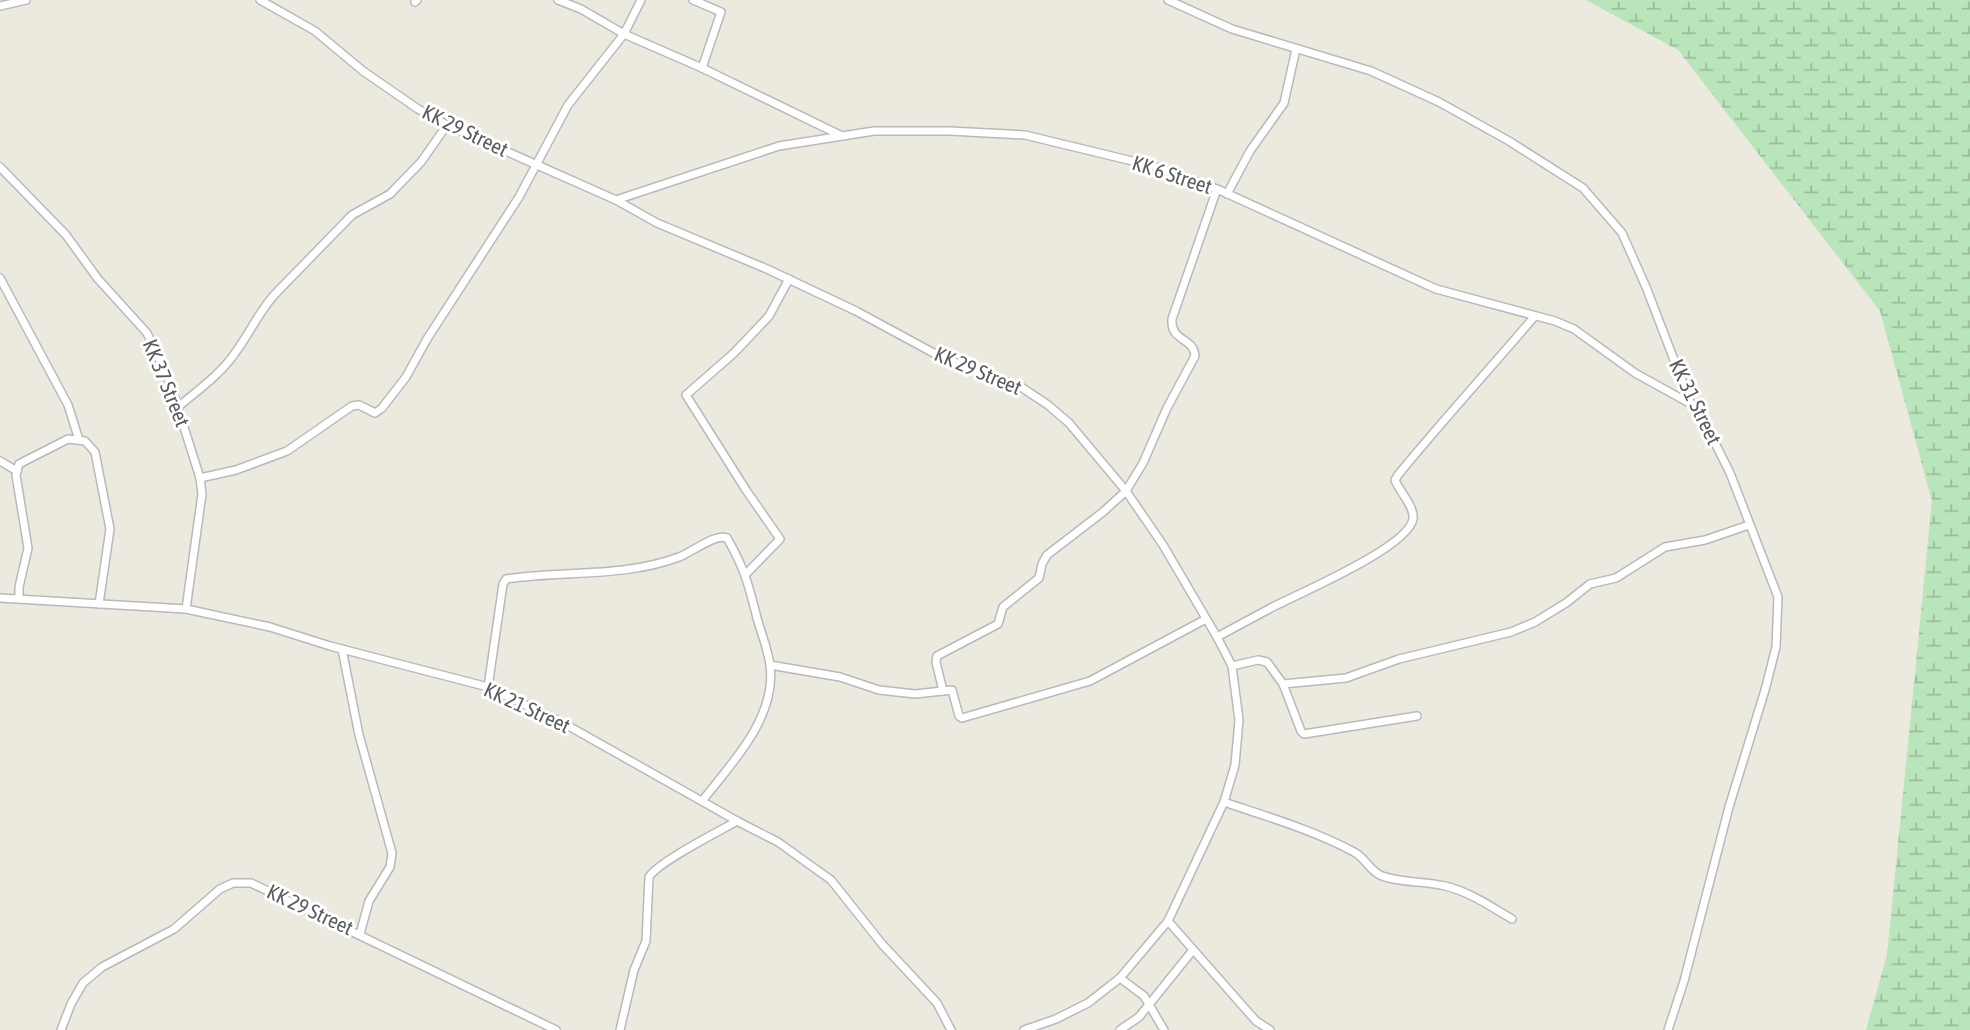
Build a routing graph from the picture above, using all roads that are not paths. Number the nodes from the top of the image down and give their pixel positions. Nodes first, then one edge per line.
1 (26, 0) edge
2 (260, 0) edge
3 (558, 0) edge
4 (641, 0) edge
5 (694, 0) edge
6 (1168, 0) edge
7 (0, 6) edge
8 (624, 34) junction
9 (1296, 49) junction
10 (702, 68) junction
11 (447, 125) junction
12 (843, 136) junction
13 (537, 164) junction
14 (0, 167) edge
15 (1217, 189) junction
16 (1227, 194) junction
17 (616, 200) junction
18 (0, 278) edge
19 (789, 279) junction
20 (1534, 317) junction
21 (1692, 404) junction
22 (178, 407) junction
23 (79, 440) junction
24 (0, 461) edge
25 (17, 471) junction
26 (200, 478) junction
27 (1126, 491) junction
28 (1749, 525) junction
29 (746, 574) junction
30 (0, 598) edge
31 (19, 598) junction
32 (99, 604) junction
33 (186, 609) junction
34 (1206, 619) junction
35 (1217, 637) junction
36 (342, 649) junction
37 (770, 665) junction
38 (1231, 666) junction
39 (1283, 684) junction
40 (488, 687) junction
41 (943, 691) junction
42 (1418, 716) dead end
43 (702, 801) junction
44 (1224, 802) junction
45 (737, 821) junction
46 (1512, 919) dead end
47 (1168, 921) junction
48 (360, 934) junction
49 (1193, 950) junction
50 (1120, 978) junction
51 (1150, 1003) junction
52 (61, 1030) edge
53 (556, 1030) edge
54 (620, 1030) edge
55 (951, 1030) edge
56 (1024, 1030) edge
57 (1120, 1030) edge
58 (1164, 1030) edge
59 (1270, 1030) edge
60 (1668, 1030) edge

1 - 7 street
2 - 11 street, KK 29 Street
3 - 8 street
4 - 8 street
5 - 10 street
6 - 9 street, KK 31 Street
8 - 10 street
8 - 13 street
9 - 16 street
9 - 21 street, KK 31 Street
10 - 12 street
11 - 13 street, KK 29 Street
11 - 22 street
12 - 15 street, KK 6 Street
12 - 17 street, KK 6 Street
13 - 17 street, KK 29 Street
13 - 26 street
14 - 22 street, KK 37 Street
15 - 16 street, KK 6 Street
15 - 27 street
16 - 20 street, KK 6 Street
17 - 19 street, KK 29 Street
18 - 23 street
19 - 27 street, KK 29 Street
19 - 29 street
20 - 21 street, KK 6 Street
20 - 35 street
21 - 28 street, KK 31 Street
22 - 26 street, KK 37 Street
23 - 25 street
23 - 32 street
24 - 25 street
25 - 31 street
26 - 33 street, KK 37 Street
27 - 34 street, KK 29 Street
27 - 41 street
28 - 39 street
28 - 60 street, KK 31 Street
29 - 37 street
29 - 40 street
30 - 31 street, KK 21 Street
31 - 32 street, KK 21 Street
32 - 33 street, KK 21 Street
33 - 36 street, KK 21 Street
34 - 35 street, KK 29 Street
34 - 41 street
35 - 38 street, KK 29 Street
36 - 40 street, KK 21 Street
36 - 48 street
37 - 41 street
37 - 43 street
38 - 39 street
38 - 44 street, KK 29 Street
39 - 42 street
40 - 43 street, KK 21 Street
43 - 45 street, KK 21 Street
44 - 46 street
44 - 47 street, KK 29 Street
45 - 54 street
45 - 55 street, KK 21 Street
47 - 49 street
47 - 50 street, KK 29 Street
48 - 52 street, KK 29 Street
48 - 53 street, KK 29 Street
49 - 51 street
49 - 59 street
50 - 51 street
50 - 56 street, KK 29 Street
51 - 57 street
51 - 58 street

